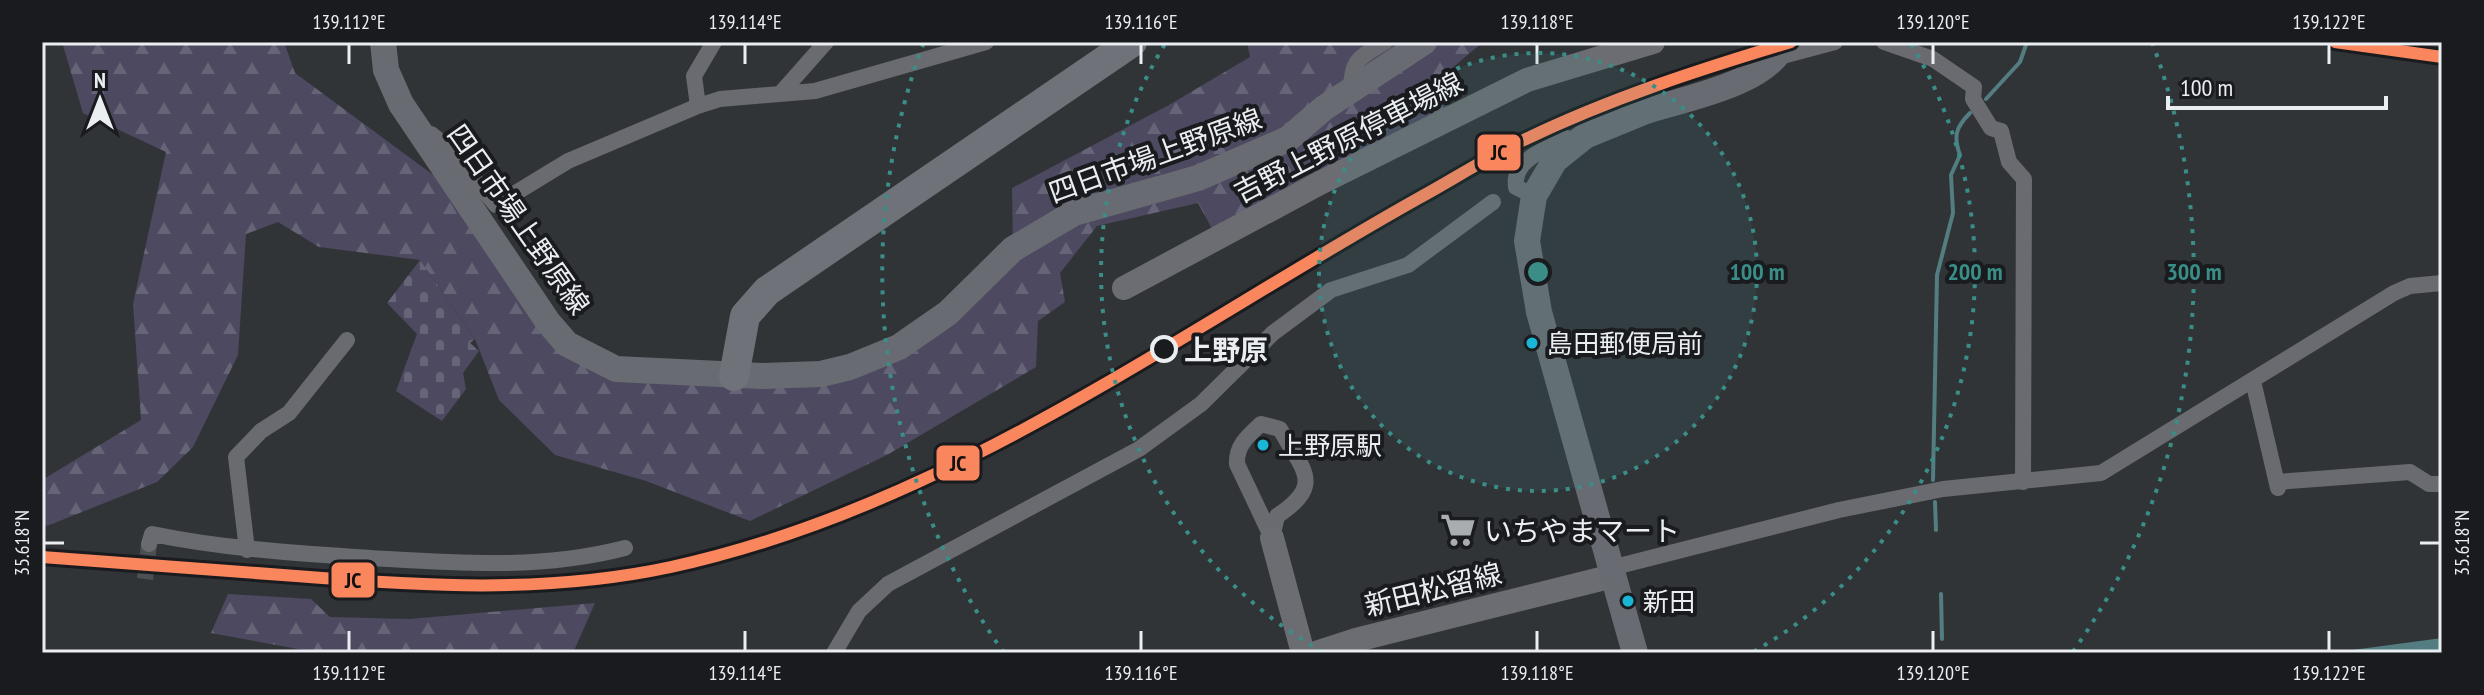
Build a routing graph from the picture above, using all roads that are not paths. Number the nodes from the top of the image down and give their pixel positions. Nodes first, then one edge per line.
1 (383, 42) edge
2 (714, 42) edge
3 (826, 42) edge
4 (986, 42) edge
5 (1097, 42) edge
6 (1132, 42) edge
7 (1385, 42) edge
8 (1424, 42) edge
9 (1653, 42) edge
10 (1785, 42) edge
11 (1835, 42) edge
12 (1884, 42) edge
13 (1351, 91) junction
14 (780, 94) junction
15 (698, 106) junction
16 (411, 118) junction
17 (1534, 196) junction
18 (1493, 202) dead end
19 (2442, 283) edge
20 (1124, 288) dead end
21 (347, 340) dead end
22 (734, 376) junction
23 (2253, 381) junction
24 (2023, 482) junction
25 (2442, 484) edge
26 (1272, 538) junction
27 (149, 544) dead end
28 (625, 548) dead end
29 (247, 550) junction
30 (1612, 572) junction
31 (1632, 642) edge
32 (834, 653) edge
33 (1303, 653) edge
34 (1316, 653) edge

1 - 16 main road, 四日市場上野原線
2 - 15 street
3 - 14 street
4 - 14 street
5 - 22 highway
6 - 22 highway
7 - 13 street
8 - 13 main road, 四日市場上野原線
9 - 20 main road, 吉野上野原停車場線
10 - 17 main road, bridge
11 - 17 street
12 - 24 street
13 - 22 main road, 四日市場上野原線
14 - 15 street
15 - 16 street
16 - 22 main road, 四日市場上野原線
17 - 30 main road
18 - 32 street
19 - 23 street
21 - 29 street
23 - 24 street
23 - 25 street
24 - 30 street
26 - 26 street
26 - 33 main road
27 - 29 street
28 - 29 street
30 - 31 main road
30 - 34 main road, 新田松留線

